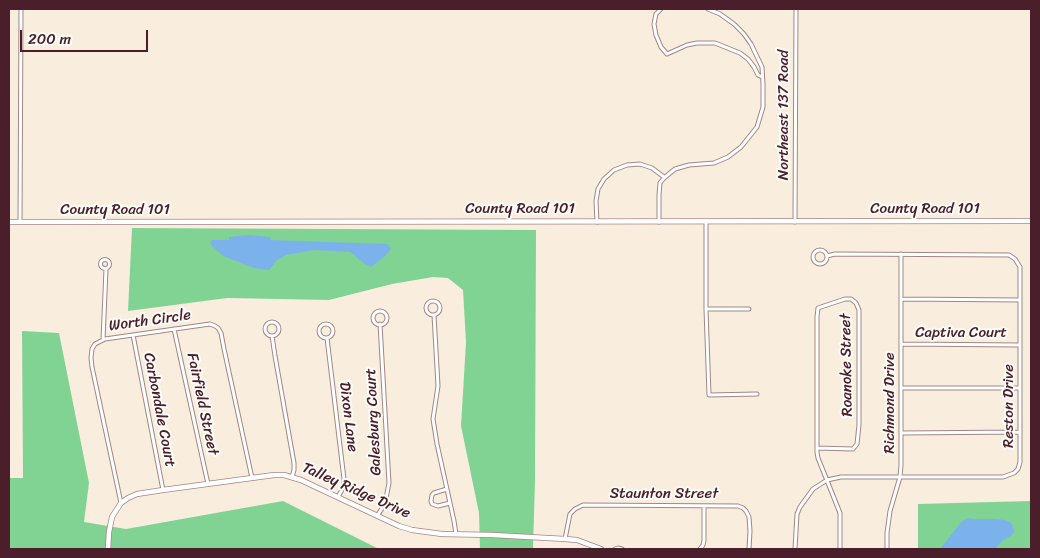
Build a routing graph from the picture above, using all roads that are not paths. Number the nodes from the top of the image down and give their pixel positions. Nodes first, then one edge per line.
1 (21, 9) edge
2 (661, 9) edge
3 (708, 9) edge
4 (796, 9) edge
5 (762, 78) junction
6 (664, 177) junction
7 (1031, 221) edge
8 (9, 222) edge
9 (20, 222) junction
10 (597, 222) junction
11 (659, 222) junction
12 (706, 222) junction
13 (795, 222) junction
14 (901, 254) junction
15 (827, 256) junction
16 (106, 269) dead end
17 (901, 299) junction
18 (1020, 300) junction
19 (706, 309) junction
20 (749, 309) dead end
21 (434, 315) junction
22 (380, 324) junction
23 (174, 329) junction
24 (133, 335) junction
25 (272, 336) junction
26 (327, 338) junction
27 (103, 340) junction
28 (901, 344) junction
29 (1020, 345) junction
30 (901, 388) junction
31 (1021, 388) junction
32 (757, 394) dead end
33 (1020, 432) junction
34 (901, 433) junction
35 (817, 448) junction
36 (292, 477) junction
37 (900, 477) junction
38 (252, 478) junction
39 (827, 480) junction
40 (208, 484) junction
41 (447, 489) junction
42 (163, 490) junction
43 (338, 497) junction
44 (121, 503) junction
45 (450, 503) junction
46 (704, 506) junction
47 (377, 516) junction
48 (456, 534) junction
49 (565, 539) junction
50 (108, 549) edge
51 (601, 549) edge
52 (614, 549) edge
53 (622, 549) edge
54 (700, 549) edge
55 (749, 549) edge
56 (795, 549) edge
57 (840, 549) edge
58 (887, 549) edge

1 - 9 street
2 - 5 street
3 - 5 street
4 - 13 street, Northeast 137 Road
5 - 6 street
6 - 10 street
6 - 11 street
7 - 13 street, County Road 101
8 - 9 street, County Road 101
9 - 10 street, County Road 101
10 - 11 street, County Road 101
11 - 12 street, County Road 101
12 - 13 street, County Road 101
12 - 19 street
14 - 15 street, Reston Drive
14 - 17 street, Richmond Drive
14 - 18 street, Reston Drive
15 - 15 street, Reston Drive
16 - 27 street
17 - 18 street
17 - 28 street, Richmond Drive
18 - 29 street, Reston Drive
19 - 20 street
19 - 32 street
21 - 21 street
21 - 41 street
22 - 22 street, Galesburg Court
22 - 47 street, Galesburg Court
23 - 24 street, Worth Circle
23 - 38 street, Worth Circle
23 - 40 street, Fairfield Street
24 - 27 street, Worth Circle
24 - 42 street, Carbondale Court
25 - 25 street
25 - 36 street
26 - 26 street, Dixon Lane
26 - 43 street, Dixon Lane
27 - 44 street, Worth Circle
28 - 29 street, Captiva Court
28 - 30 street, Richmond Drive
29 - 31 street, Reston Drive
30 - 31 street
30 - 34 street, Richmond Drive
31 - 33 street, Reston Drive
33 - 34 street
33 - 37 street, Reston Drive
34 - 37 street, Richmond Drive
35 - 35 street, Roanoke Street
35 - 39 street, Roanoke Street
36 - 38 street, Talley Ridge Drive
36 - 43 street, Talley Ridge Drive
37 - 39 street, Reston Drive
37 - 58 street, Richmond Drive
38 - 40 street, Talley Ridge Drive
39 - 56 street
39 - 57 street, Roanoke Street
40 - 42 street, Talley Ridge Drive
41 - 45 street
41 - 45 street
42 - 44 street, Talley Ridge Drive
43 - 47 street, Talley Ridge Drive
44 - 50 street
45 - 48 street
46 - 49 street, Staunton Street
46 - 54 street
46 - 55 street, Staunton Street
47 - 48 street, Talley Ridge Drive
48 - 49 street, Talley Ridge Drive
49 - 51 street, Talley Ridge Drive
52 - 53 street

